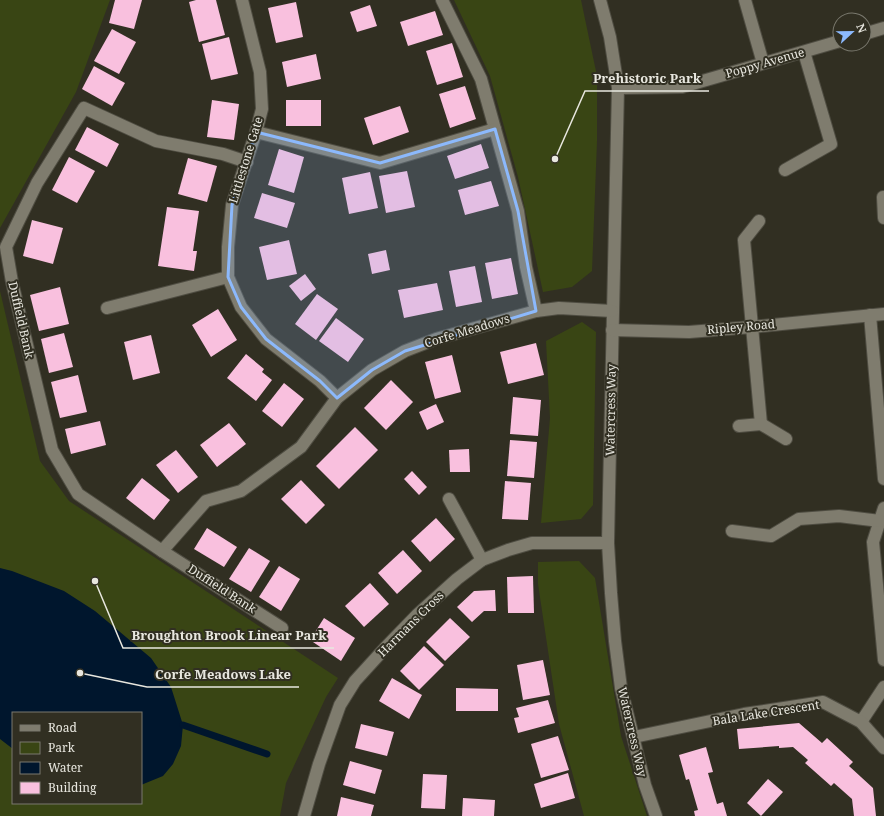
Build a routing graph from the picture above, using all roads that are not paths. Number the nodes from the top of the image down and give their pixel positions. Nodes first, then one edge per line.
1 (242, 0) edge
2 (442, 0) edge
3 (600, 0) edge
4 (745, 0) edge
5 (884, 28) edge
6 (872, 32) edge
7 (832, 44) edge
8 (804, 52) junction
9 (763, 63) junction
10 (618, 88) junction
11 (496, 129) junction
12 (256, 132) junction
13 (246, 162) junction
14 (785, 170) dead end
15 (883, 197) dead end
16 (884, 218) edge
17 (759, 221) dead end
18 (228, 277) junction
19 (108, 308) dead end
20 (536, 311) junction
21 (612, 312) junction
22 (884, 314) edge
23 (870, 315) junction
24 (752, 327) junction
25 (612, 330) junction
26 (337, 398) junction
27 (761, 424) junction
28 (739, 426) dead end
29 (786, 439) dead end
30 (884, 479) edge
31 (449, 499) dead end
32 (884, 508) edge
33 (880, 521) junction
34 (732, 531) dead end
35 (608, 543) junction
36 (162, 551) junction
37 (482, 560) junction
38 (282, 628) dead end
39 (884, 660) edge
40 (884, 687) edge
41 (861, 722) junction
42 (634, 737) junction
43 (884, 748) edge
44 (304, 816) edge
45 (656, 816) edge

1 - 12 street, Littlestone Gate
2 - 11 street
3 - 10 street, Watercress Way
4 - 9 street
5 - 6 street
7 - 8 street, Poppy Avenue
8 - 9 street, Poppy Avenue
8 - 14 street
9 - 10 street, Poppy Avenue
10 - 21 street, Watercress Way
11 - 12 street
11 - 20 street
12 - 13 street, Littlestone Gate
13 - 18 street, Littlestone Gate
13 - 36 street, Duffield Bank
15 - 16 street
17 - 24 street
18 - 19 street
18 - 26 street, Littlestone Gate
20 - 21 street, Corfe Meadows
20 - 26 street, Corfe Meadows
21 - 25 street, Watercress Way
22 - 23 street, Ripley Road
23 - 24 street, Ripley Road
23 - 30 street
24 - 25 street, Ripley Road
24 - 27 street
25 - 35 street, Watercress Way
26 - 36 street
27 - 28 street
27 - 29 street
31 - 37 street
32 - 33 street
33 - 34 street
33 - 39 street
35 - 37 street, Harmans Cross
35 - 42 street, Watercress Way
36 - 38 street, Duffield Bank
37 - 44 street, Harmans Cross
40 - 41 street
41 - 42 street, Bala Lake Crescent
41 - 43 street, Bala Lake Crescent
42 - 45 street, Watercress Way

